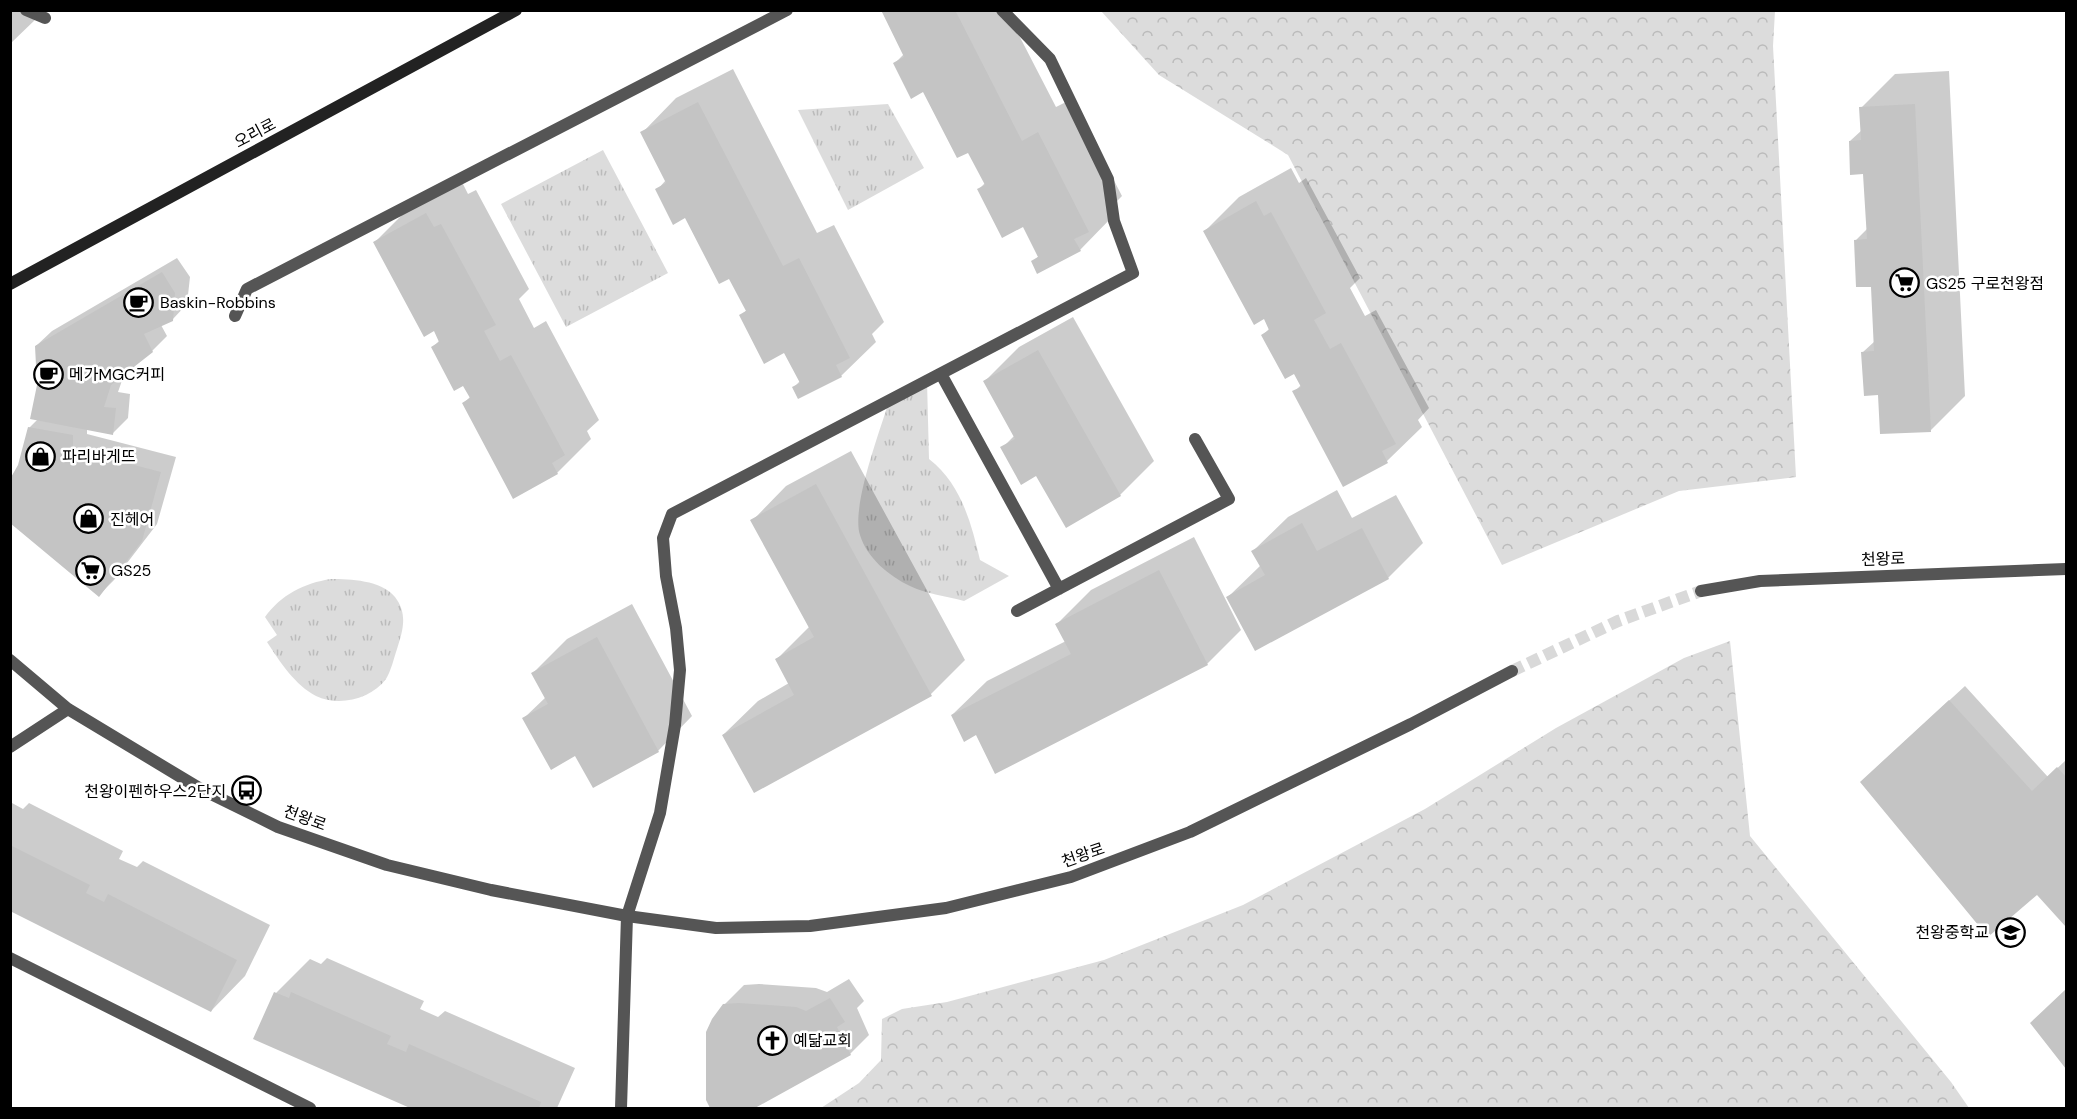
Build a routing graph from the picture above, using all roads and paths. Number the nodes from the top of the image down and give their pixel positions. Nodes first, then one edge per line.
1 (26, 10) edge
2 (516, 10) edge
3 (788, 10) edge
4 (1002, 10) edge
5 (45, 18) dead end
6 (10, 284) edge
7 (235, 316) dead end
8 (941, 374) junction
9 (1195, 439) dead end
10 (2067, 569) edge
11 (1059, 589) junction
12 (1701, 591) tunnel mouth
13 (1017, 611) dead end
14 (10, 660) edge
15 (1512, 671) tunnel mouth
16 (68, 709) junction
17 (10, 747) edge
18 (627, 916) junction
19 (10, 958) edge
20 (310, 1108) edge
21 (621, 1108) edge

1 - 5 street
2 - 6 main road, 오리로
3 - 7 street
4 - 8 street
8 - 11 street
8 - 18 street
9 - 11 street
10 - 12 street, 천왕로
11 - 13 street
14 - 16 street, 천왕로
15 - 18 street, 천왕로
16 - 17 street
16 - 18 street, 천왕로
18 - 21 street
19 - 20 street

